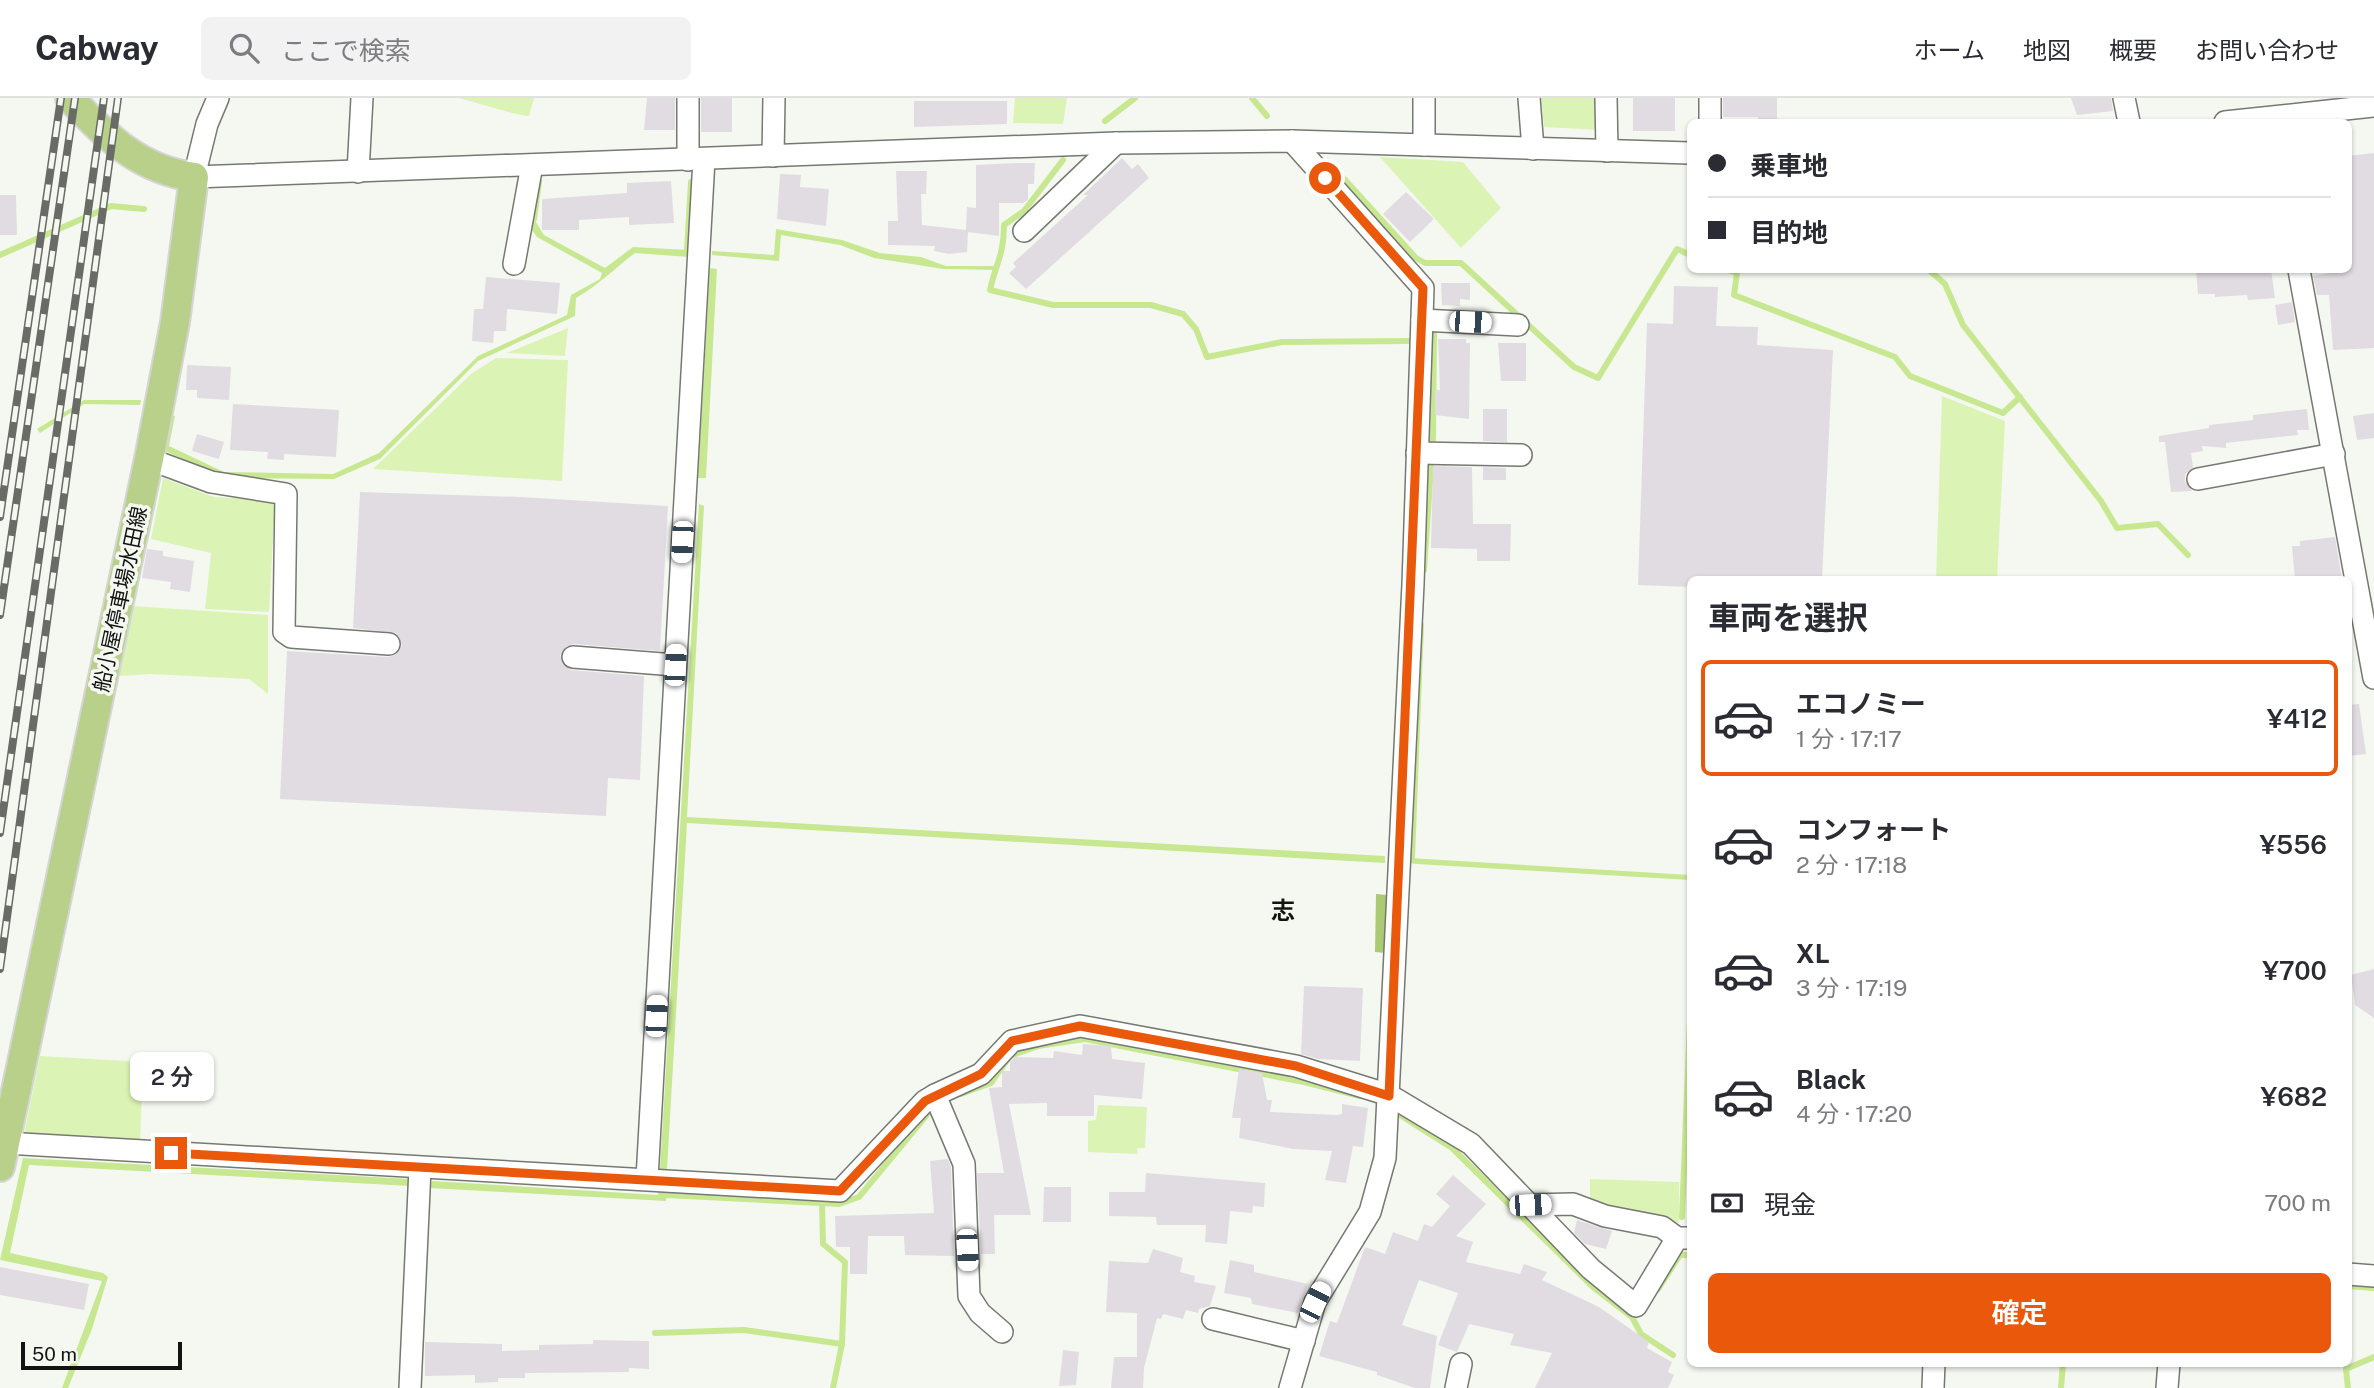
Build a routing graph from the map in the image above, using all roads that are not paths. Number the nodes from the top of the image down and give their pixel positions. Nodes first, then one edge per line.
1 (70, 98) edge
2 (218, 98) edge
3 (362, 98) edge
4 (688, 98) edge
5 (774, 98) edge
6 (1424, 98) edge
7 (1530, 98) edge
8 (1606, 98) edge
9 (1710, 98) edge
10 (2124, 98) edge
11 (2374, 106) edge
12 (2274, 114) edge
13 (1710, 119) edge
14 (2128, 119) edge
15 (2243, 119) edge
16 (1292, 141) junction
17 (1116, 143) junction
18 (1424, 145) junction
19 (1533, 149) junction
20 (1607, 151) junction
21 (1687, 153) edge
22 (774, 156) junction
23 (696, 159) junction
24 (532, 165) junction
25 (358, 172) junction
26 (194, 177) junction
27 (1024, 232) dead end
28 (514, 264) dead end
29 (2300, 273) edge
30 (1422, 320) junction
31 (1518, 325) dead end
32 (1417, 453) junction
33 (2334, 454) junction
34 (1521, 455) dead end
35 (149, 459) junction
36 (2198, 479) dead end
37 (2365, 582) edge
38 (388, 644) dead end
39 (573, 657) dead end
40 (675, 665) junction
41 (2374, 678) edge
42 (935, 1096) junction
43 (1389, 1096) junction
44 (2, 1155) edge
45 (420, 1168) junction
46 (647, 1179) junction
47 (1530, 1205) junction
48 (1684, 1238) edge
49 (2352, 1275) edge
50 (2374, 1276) edge
51 (1213, 1319) dead end
52 (1002, 1332) dead end
53 (1304, 1341) junction
54 (1461, 1364) dead end
55 (1934, 1367) edge
56 (2169, 1367) edge
57 (410, 1388) edge
58 (1290, 1388) edge
59 (1456, 1388) edge
60 (1933, 1388) edge
61 (2167, 1388) edge

1 - 26 main road
2 - 26 street
3 - 25 street
4 - 23 street
5 - 22 street
6 - 18 street
7 - 19 street
8 - 20 street
9 - 13 street
10 - 14 street
11 - 12 street
12 - 15 street
16 - 17 street
16 - 18 street
16 - 30 street
17 - 22 street
17 - 27 street
18 - 19 street
19 - 20 street
20 - 21 street
22 - 23 street
23 - 24 street
23 - 40 street
24 - 25 street
24 - 28 street
25 - 26 street
26 - 35 main road, 船小屋停車場水田線
29 - 33 street
30 - 31 street
30 - 32 street
32 - 34 street
32 - 43 street
33 - 36 street
33 - 37 street
35 - 38 street
35 - 44 main road, 船小屋停車場水田線
37 - 41 street
39 - 40 street
40 - 46 street
42 - 43 street
42 - 46 street
42 - 52 street
43 - 47 street
43 - 53 street
44 - 45 street
45 - 46 street
45 - 57 street
47 - 48 street
47 - 48 street
49 - 50 street
51 - 53 street
53 - 58 street
54 - 59 street
55 - 60 street
56 - 61 street

